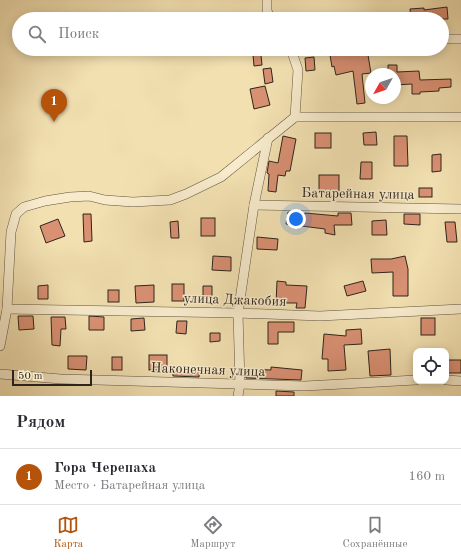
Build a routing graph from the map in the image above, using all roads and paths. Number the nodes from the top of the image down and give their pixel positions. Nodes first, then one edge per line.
1 (267, 0) edge
2 (268, 12) edge
3 (449, 39) edge
4 (461, 39) edge
5 (293, 56) edge
6 (294, 117) junction
7 (461, 117) edge
8 (268, 138) junction
9 (254, 205) junction
10 (461, 209) edge
11 (461, 309) edge
12 (8, 310) junction
13 (238, 313) junction
14 (0, 346) edge
15 (0, 374) edge
16 (413, 380) edge
17 (449, 380) edge
18 (461, 381) edge
19 (240, 384) junction
20 (238, 396) edge

1 - 2 street
3 - 4 street
5 - 6 street
6 - 7 street
6 - 8 street
8 - 9 street
8 - 12 street
9 - 10 street, Батарейная улица
9 - 13 street
11 - 13 street, улица Джакобия
12 - 13 street, улица Джакобия
12 - 14 street
13 - 19 street
15 - 19 street, Наконечная улица
16 - 19 street, Наконечная улица
17 - 18 street
19 - 20 street

